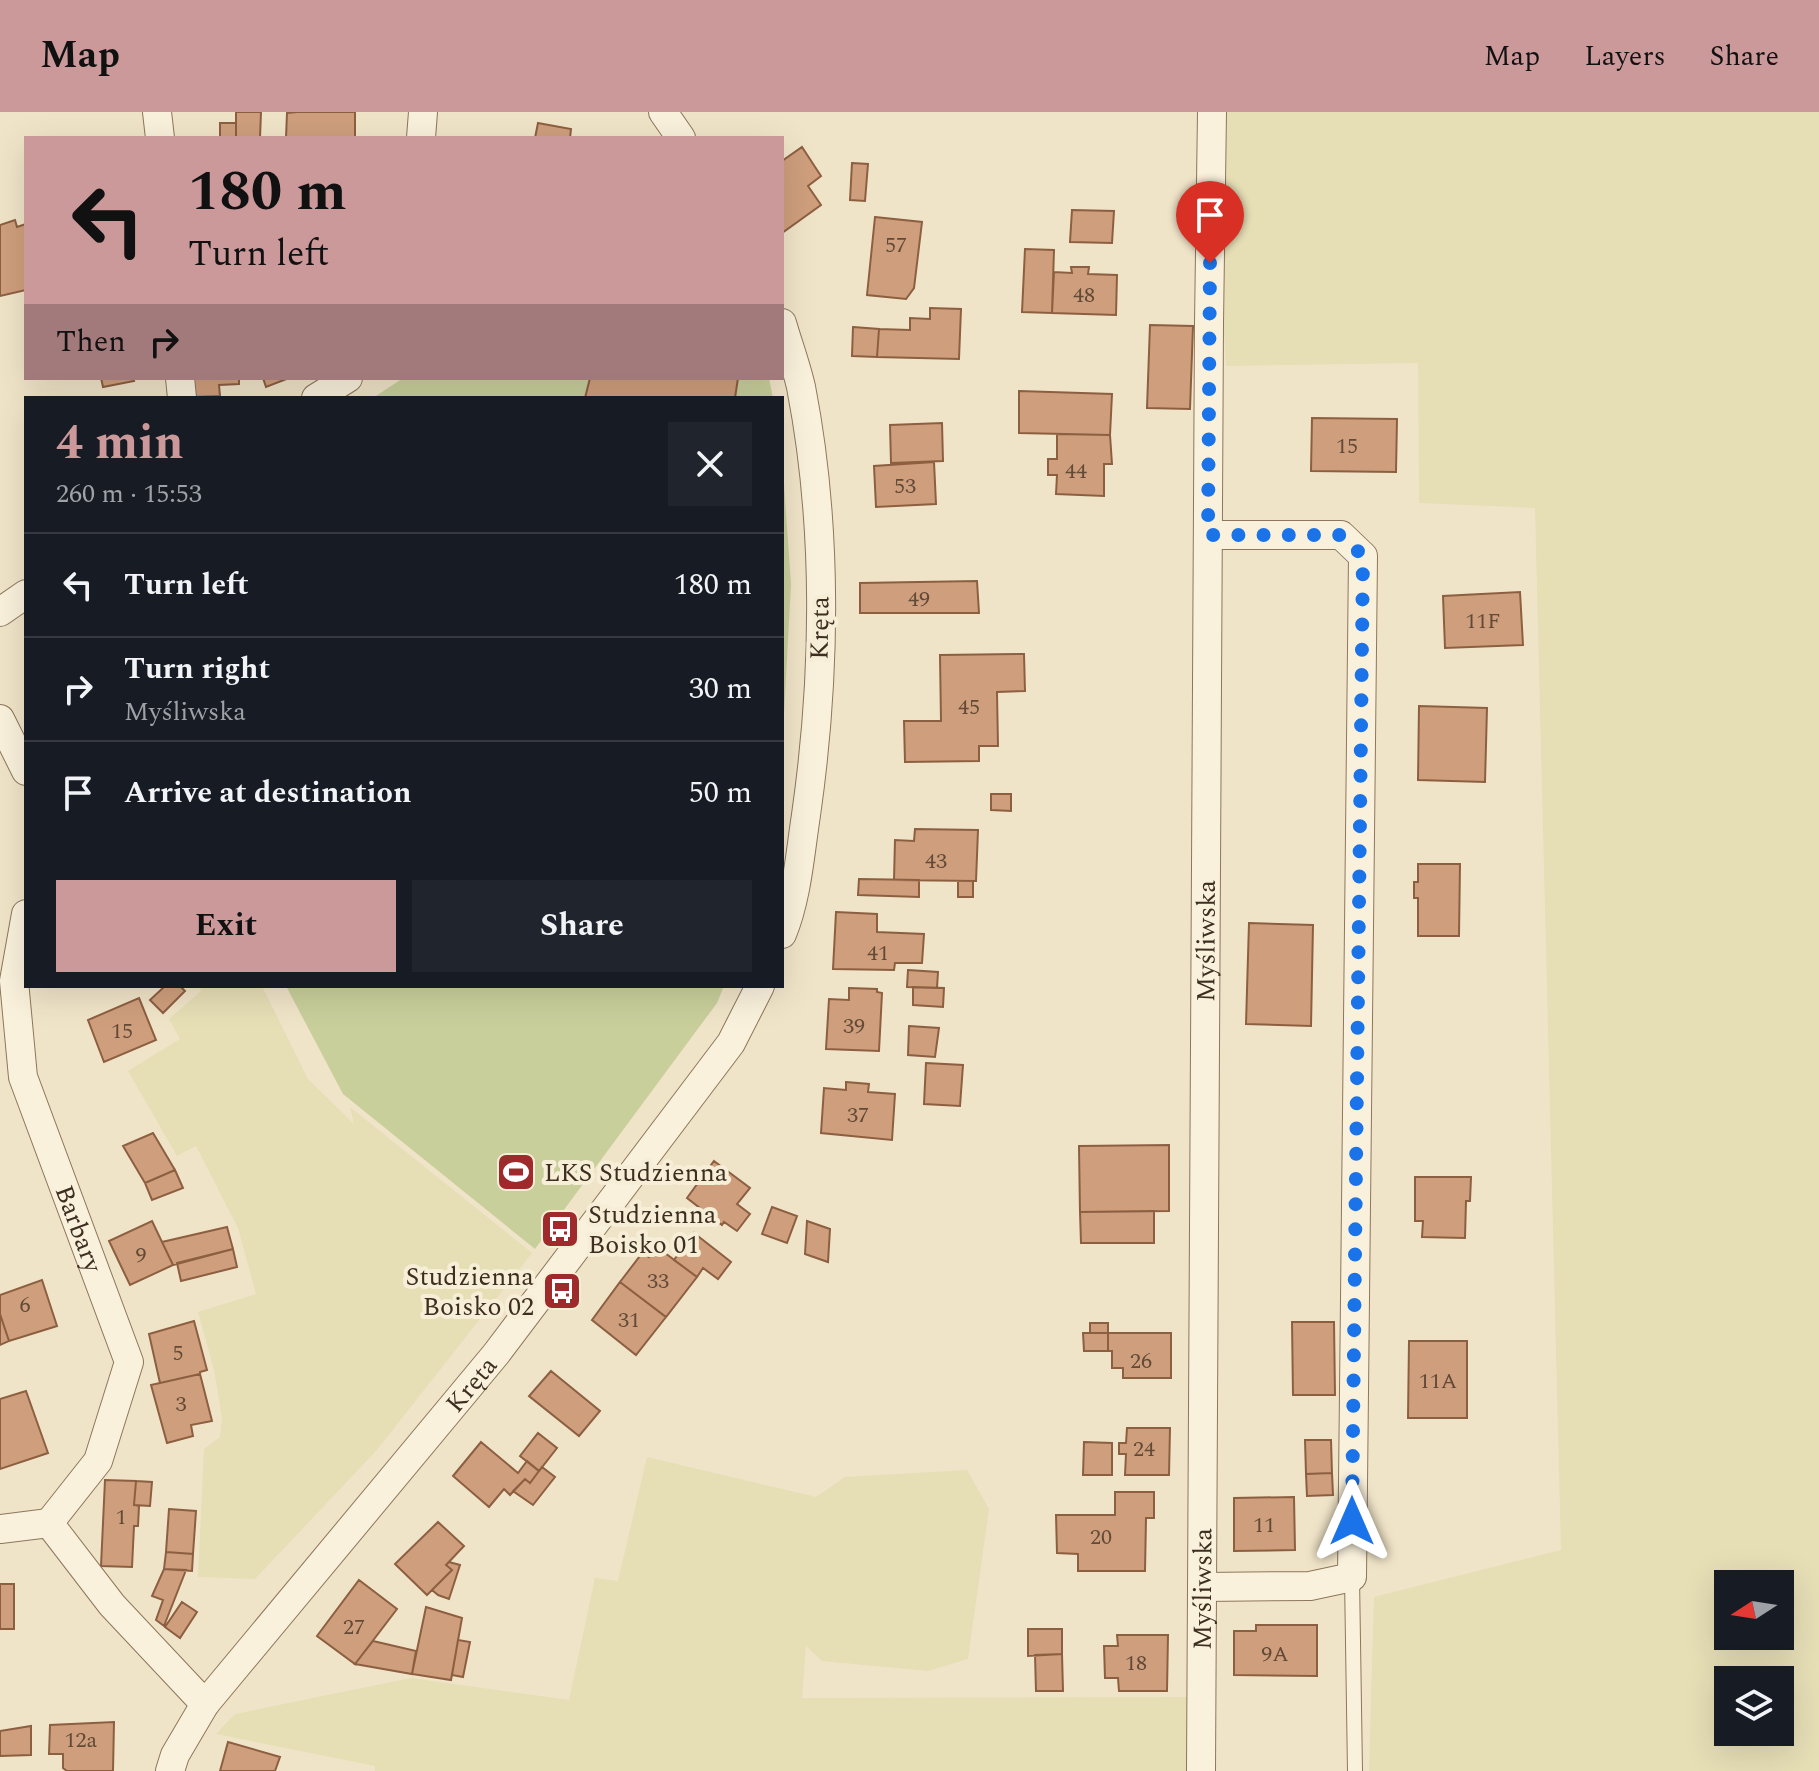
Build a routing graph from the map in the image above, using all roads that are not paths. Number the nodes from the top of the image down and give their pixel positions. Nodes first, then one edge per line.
1 (157, 112) edge
2 (423, 112) edge
3 (663, 112) edge
4 (1212, 112) edge
5 (160, 136) edge
6 (421, 136) edge
7 (680, 136) edge
8 (784, 330) edge
9 (345, 380) edge
10 (319, 396) edge
11 (1208, 535) junction
12 (24, 595) edge
13 (0, 612) edge
14 (0, 719) edge
15 (24, 767) edge
16 (24, 925) edge
17 (784, 925) edge
18 (759, 988) edge
19 (49, 1523) junction
20 (0, 1529) edge
21 (1352, 1577) junction
22 (1202, 1587) junction
23 (205, 1704) junction
24 (170, 1771) edge
25 (1201, 1771) edge
26 (1355, 1771) edge

1 - 5 street
2 - 6 street
3 - 7 street
4 - 11 street, Myśliwska
8 - 17 street, Kręta
9 - 10 street
11 - 21 street
11 - 22 street, Myśliwska
12 - 13 street
14 - 15 street
16 - 19 street, Barbary
18 - 23 street, Kręta
19 - 20 street
19 - 23 street
21 - 22 street
21 - 26 lane
22 - 25 street, Myśliwska
23 - 24 street, Kręta

